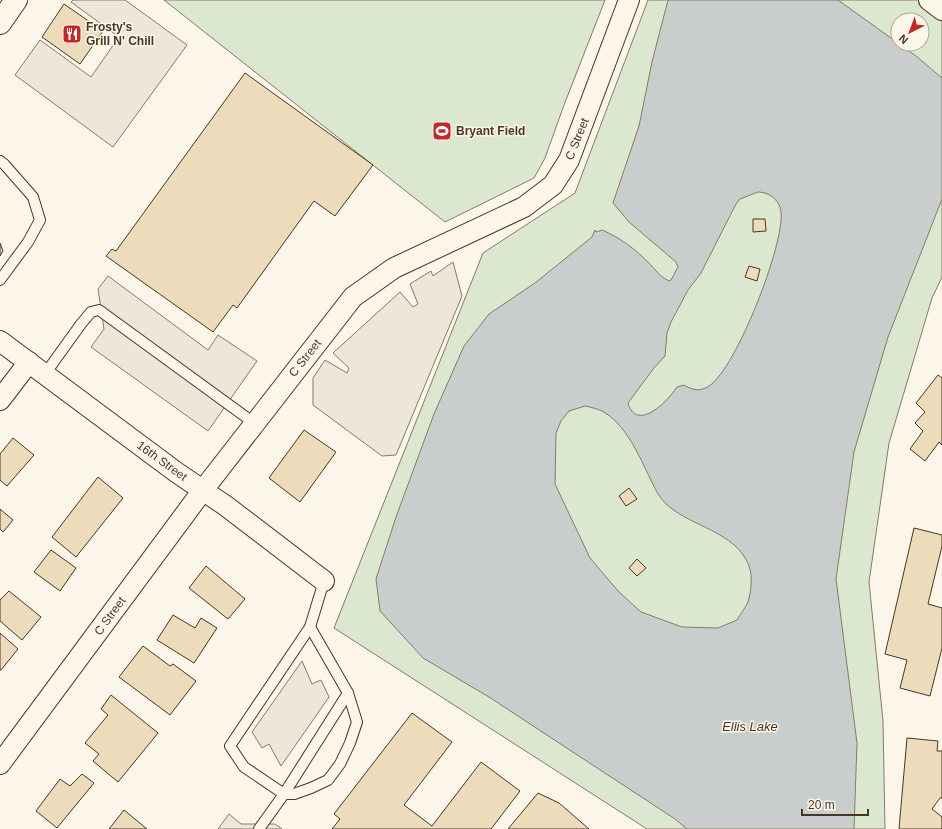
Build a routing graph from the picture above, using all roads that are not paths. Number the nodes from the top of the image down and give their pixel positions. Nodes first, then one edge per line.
1 (16, 0) edge
2 (630, 0) edge
3 (928, 0) edge
4 (942, 10) edge
5 (0, 23) edge
6 (0, 161) edge
7 (0, 280) edge
8 (0, 341) edge
9 (29, 362) junction
10 (46, 374) junction
11 (0, 400) edge
12 (254, 423) junction
13 (203, 490) junction
14 (324, 581) joint
15 (310, 628) junction
16 (348, 693) junction
17 (0, 764) edge
18 (284, 794) junction
19 (258, 829) edge

1 - 5 highway
2 - 12 street, C Street
3 - 4 street
6 - 7 lane
8 - 9 street, 16th Street
9 - 10 street, 16th Street
9 - 11 street
10 - 12 lane
10 - 13 street, 16th Street
12 - 13 street, C Street
13 - 14 street, 16th Street
13 - 17 street, C Street
14 - 15 lane
15 - 16 lane
15 - 18 lane
16 - 18 lane
16 - 18 lane
18 - 19 lane

